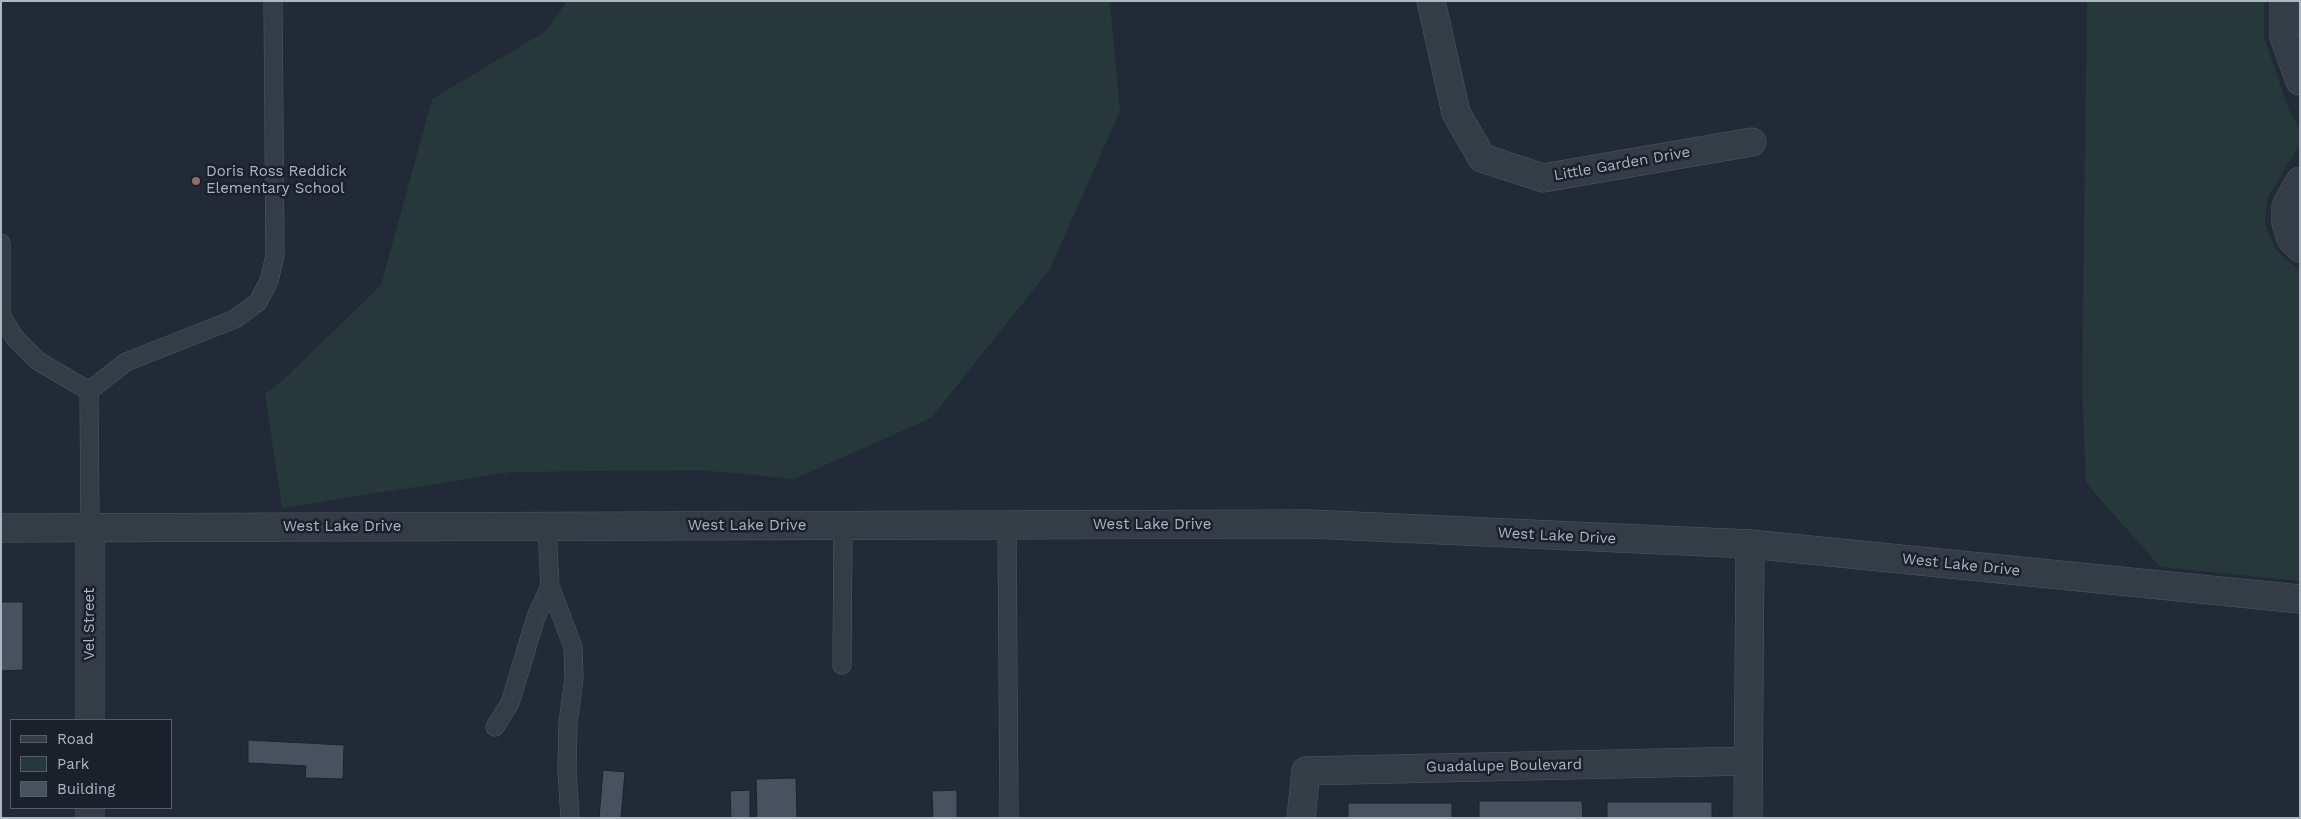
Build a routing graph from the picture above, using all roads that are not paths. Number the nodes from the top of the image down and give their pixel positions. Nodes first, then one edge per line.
1 (273, 1) edge
2 (1431, 1) edge
3 (2284, 1) edge
4 (2300, 82) edge
5 (1752, 142) dead end
6 (2300, 180) edge
7 (1, 243) edge
8 (2300, 248) edge
9 (89, 391) junction
10 (1007, 525) junction
11 (843, 526) junction
12 (547, 527) junction
13 (1, 528) edge
14 (90, 528) junction
15 (1750, 544) junction
16 (550, 586) junction
17 (2300, 599) edge
18 (842, 664) dead end
19 (90, 719) edge
20 (495, 727) dead end
21 (1748, 760) junction
22 (570, 818) edge
23 (1009, 818) edge
24 (1301, 818) edge
25 (1748, 818) edge

1 - 9 lane
2 - 5 street, Little Garden Drive
3 - 4 street
6 - 8 street
7 - 9 lane
9 - 14 lane
10 - 11 street, West Lake Drive
10 - 15 street, West Lake Drive
10 - 23 lane
11 - 12 street, West Lake Drive
11 - 18 lane
12 - 14 street, West Lake Drive
12 - 16 lane
13 - 14 street, West Lake Drive
14 - 19 street, Vel Street
15 - 17 street, West Lake Drive
15 - 21 street
16 - 20 lane
16 - 22 lane
21 - 24 street, Guadalupe Boulevard
21 - 25 street

